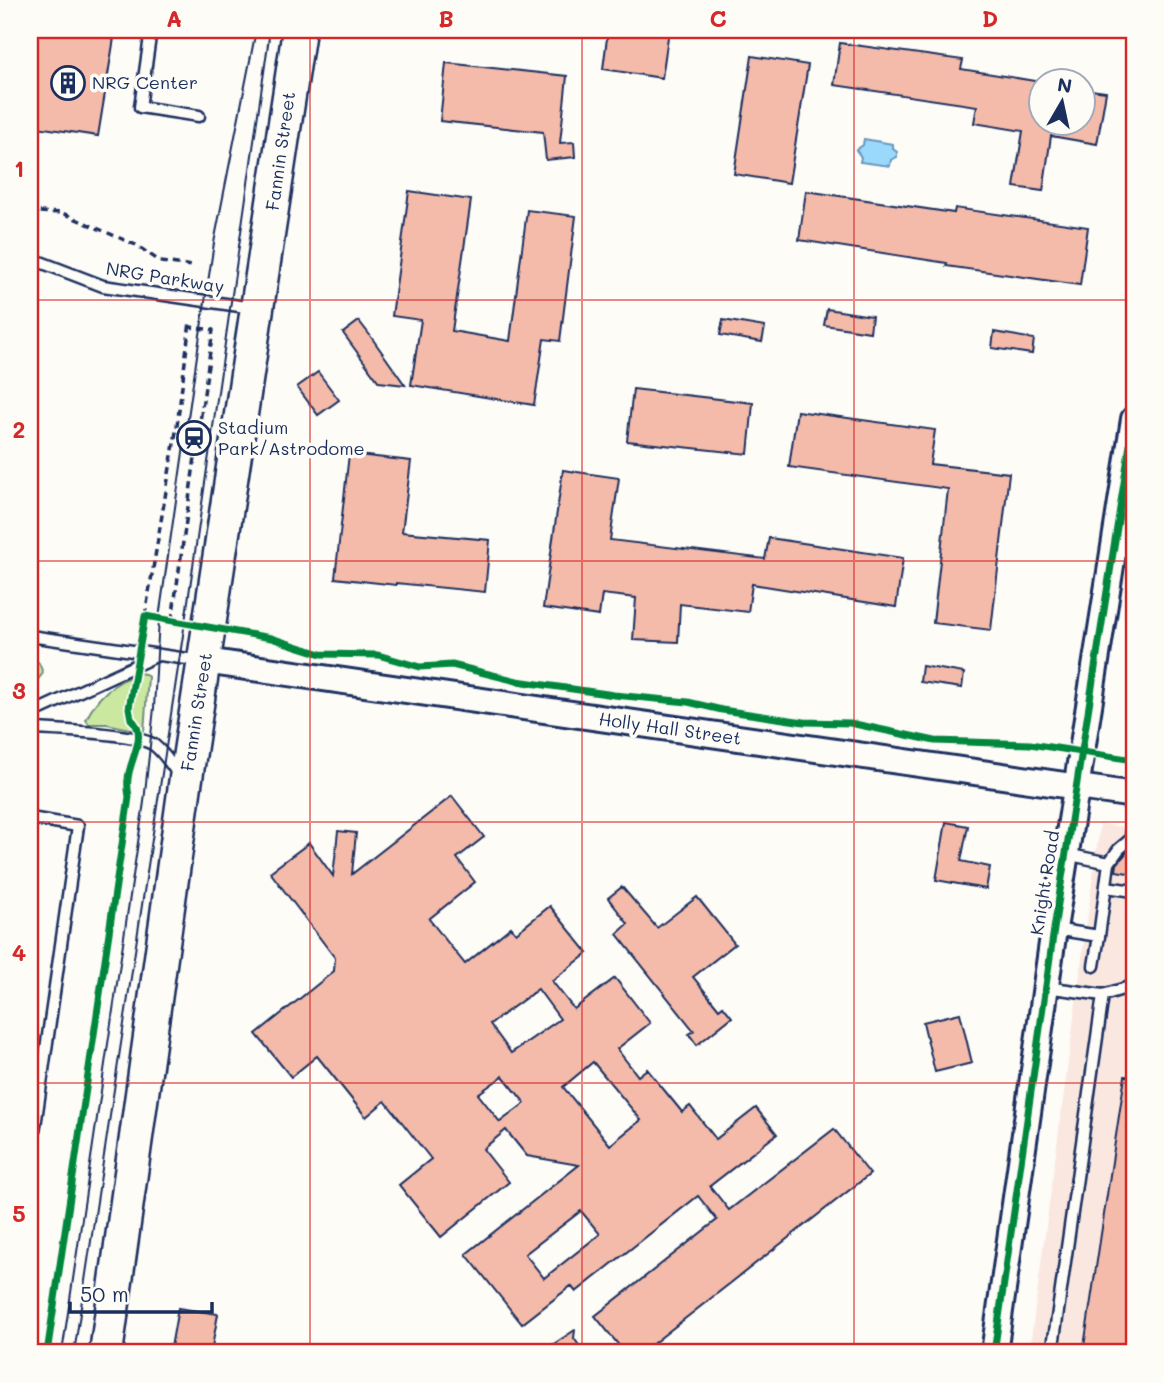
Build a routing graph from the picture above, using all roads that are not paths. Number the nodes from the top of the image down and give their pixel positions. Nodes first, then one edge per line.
1 (152, 30) edge
2 (299, 30) edge
3 (200, 116) dead end
4 (30, 258) edge
5 (258, 308) junction
6 (1134, 419) edge
7 (30, 636) edge
8 (156, 655) junction
9 (205, 661) junction
10 (30, 714) edge
11 (30, 729) edge
12 (185, 785) junction
13 (1076, 788) junction
14 (1134, 795) edge
15 (30, 818) edge
16 (1133, 839) edge
17 (1066, 854) junction
18 (1109, 863) junction
19 (1134, 877) edge
20 (1106, 887) junction
21 (1133, 891) edge
22 (1054, 929) junction
23 (1099, 936) junction
24 (1094, 966) dead end
25 (1046, 987) junction
26 (1134, 989) edge
27 (1103, 995) junction
28 (30, 1161) edge
29 (106, 1353) edge
30 (994, 1353) edge
31 (1052, 1353) edge

1 - 3 lane
2 - 5 main road, Fannin Street
4 - 5 lane, NRG Parkway
5 - 9 main road, Fannin Street
6 - 13 street, Knight Road
7 - 8 lane
8 - 9 lane
8 - 10 lane
9 - 12 main road, Fannin Street
9 - 13 street, Holly Hall Street
11 - 12 lane
12 - 29 main road, Fannin Street
13 - 14 street, Holly Hall Street
13 - 17 street, Knight Road
14 - 16 lane
15 - 28 lane
16 - 18 lane
17 - 18 lane
17 - 22 street, Knight Road
18 - 20 lane
19 - 21 lane
20 - 21 lane
20 - 23 lane
22 - 23 lane
22 - 25 street, Knight Road
23 - 24 lane
25 - 27 lane
25 - 30 street, Knight Road
26 - 27 lane
27 - 31 lane

